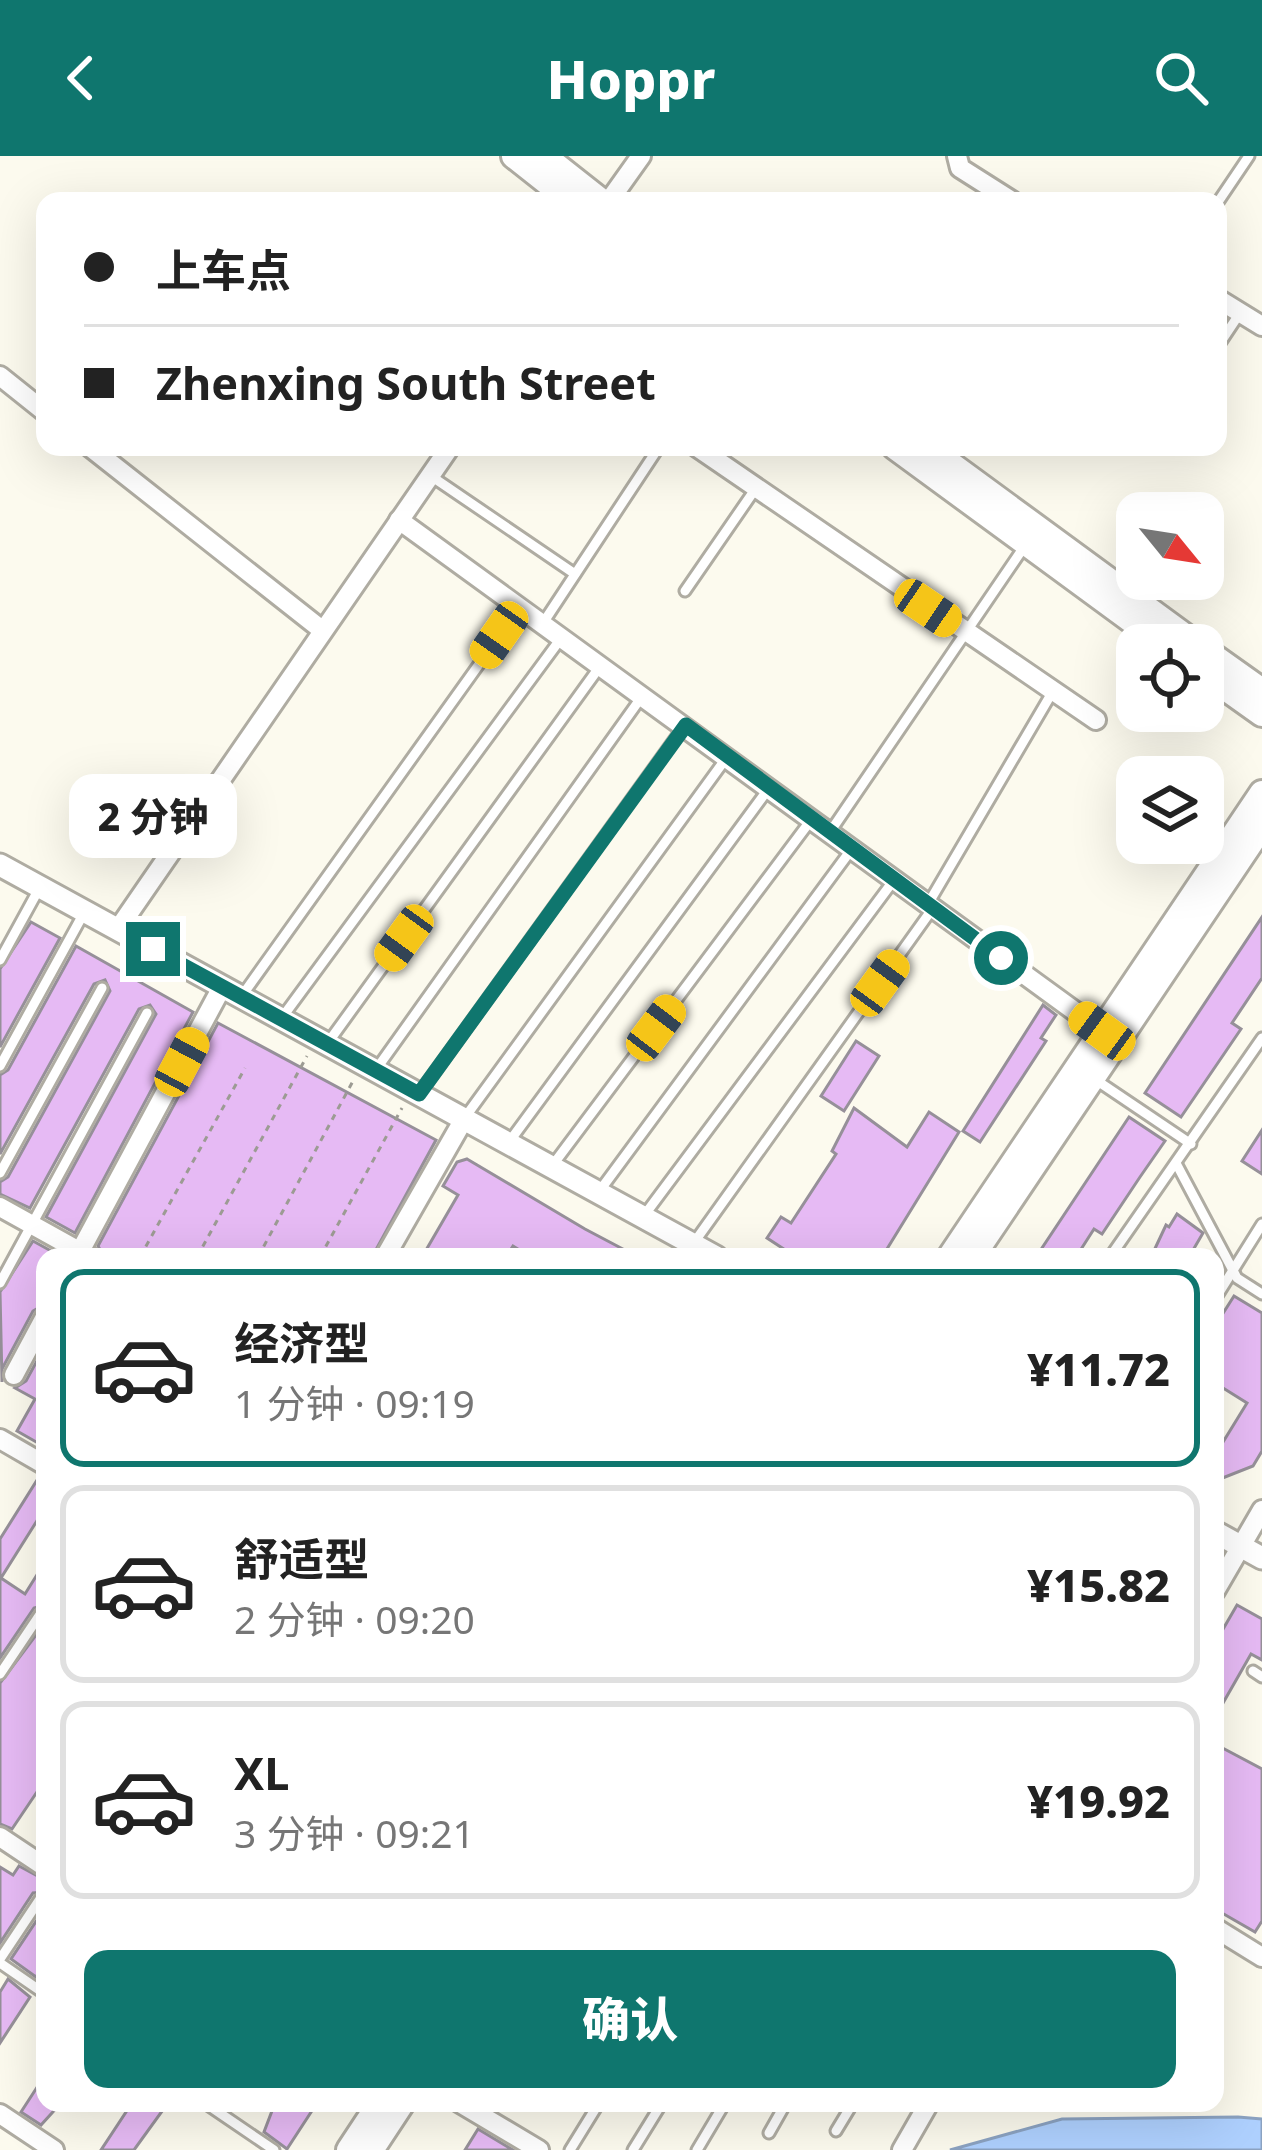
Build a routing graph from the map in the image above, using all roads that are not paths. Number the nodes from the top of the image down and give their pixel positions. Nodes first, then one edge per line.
1 (514, 156) edge
2 (544, 156) edge
3 (641, 156) edge
4 (957, 156) edge
5 (1249, 156) edge
6 (560, 192) edge
7 (593, 192) edge
8 (612, 192) edge
9 (998, 192) edge
10 (1225, 192) edge
11 (1227, 305) edge
12 (1240, 313) junction
13 (1262, 326) edge
14 (1227, 332) edge
15 (0, 376) edge
16 (36, 405) edge
17 (101, 456) edge
18 (444, 456) edge
19 (653, 456) edge
20 (711, 456) edge
21 (907, 456) edge
22 (939, 456) edge
23 (430, 476) junction
24 (756, 488) junction
25 (399, 520) junction
26 (1027, 544) junction
27 (575, 574) junction
28 (685, 590) dead end
29 (520, 607) junction
30 (543, 623) junction
31 (1136, 624) edge
32 (1169, 624) edge
33 (322, 630) junction
34 (966, 633) junction
35 (562, 637) junction
36 (1224, 664) edge
37 (601, 665) junction
38 (1224, 687) edge
39 (1053, 691) junction
40 (1262, 691) edge
41 (644, 695) junction
42 (1262, 714) edge
43 (1096, 719) dead end
44 (686, 725) junction
45 (727, 757) junction
46 (769, 788) junction
47 (1262, 794) edge
48 (811, 820) junction
49 (1262, 826) edge
50 (829, 834) junction
51 (851, 850) junction
52 (0, 865) edge
53 (894, 880) junction
54 (40, 886) junction
55 (930, 906) junction
56 (85, 911) junction
57 (118, 929) junction
58 (0, 960) edge
59 (102, 988) dead end
60 (232, 992) junction
61 (147, 1013) dead end
62 (281, 1019) junction
63 (1102, 1031) junction
64 (1262, 1038) edge
65 (322, 1041) junction
66 (0, 1066) edge
67 (369, 1067) junction
68 (1093, 1078) junction
69 (415, 1092) junction
70 (464, 1119) junction
71 (508, 1143) junction
72 (1191, 1144) junction
73 (1177, 1165) junction
74 (551, 1167) junction
75 (0, 1173) edge
76 (598, 1192) junction
77 (0, 1207) edge
78 (643, 1217) junction
79 (1262, 1224) edge
80 (32, 1225) junction
81 (693, 1244) junction
82 (71, 1248) edge
83 (87, 1248) edge
84 (390, 1248) edge
85 (700, 1248) edge
86 (956, 1248) edge
87 (978, 1248) edge
88 (1117, 1248) edge
89 (1221, 1248) edge
90 (1224, 1253) edge
91 (1233, 1270) junction
92 (0, 1283) edge
93 (1224, 1284) edge
94 (1262, 1294) edge
95 (36, 1334) edge
96 (14, 1375) dead end
97 (0, 1439) edge
98 (36, 1460) edge
99 (1262, 1510) edge
100 (1224, 1537) edge
101 (1240, 1546) junction
102 (1262, 1558) edge
103 (1224, 1575) edge
104 (36, 1620) edge
105 (0, 1674) edge
106 (0, 1837) edge
107 (36, 1861) edge
108 (36, 1905) edge
109 (1224, 1932) edge
110 (1260, 1950) edge
111 (0, 1961) edge
112 (36, 1987) edge
113 (218, 2112) edge
114 (374, 2112) edge
115 (396, 2112) edge
116 (475, 2112) edge
117 (593, 2112) edge
118 (656, 2112) edge
119 (720, 2112) edge
120 (782, 2112) edge
121 (848, 2112) edge
122 (924, 2112) edge
123 (0, 2114) edge
124 (836, 2131) dead end
125 (769, 2133) dead end
126 (54, 2150) edge
127 (274, 2150) edge
128 (349, 2150) edge
129 (371, 2150) edge
130 (539, 2150) edge
131 (570, 2150) edge
132 (633, 2150) edge
133 (697, 2150) edge
134 (902, 2150) edge

1 - 6 main road
2 - 7 main road
3 - 8 street
4 - 9 street
5 - 10 lane
11 - 12 street
12 - 13 street
12 - 14 lane
15 - 16 street
17 - 33 street
18 - 23 street
19 - 27 lane
20 - 24 street
21 - 26 main road
22 - 32 main road
23 - 25 street
23 - 27 lane
24 - 28 lane
24 - 34 street
25 - 29 street
25 - 33 street
26 - 31 main road
26 - 34 lane
27 - 30 lane
29 - 30 street
29 - 60 lane
30 - 35 street
33 - 57 street
34 - 39 street
34 - 50 lane
35 - 37 street
35 - 62 lane
36 - 40 main road
37 - 41 street
37 - 65 lane
38 - 42 main road
39 - 43 street
39 - 55 lane
41 - 44 street
41 - 67 lane
44 - 45 street
44 - 69 lane
45 - 46 street
45 - 70 lane
46 - 48 street
46 - 71 lane
47 - 63 main road
48 - 50 street
48 - 74 lane
49 - 68 main road
50 - 51 street
51 - 53 street
51 - 76 lane
52 - 54 street
53 - 55 street
53 - 78 lane
54 - 56 street
54 - 58 lane
55 - 63 street
55 - 81 lane
56 - 57 street
56 - 66 lane
57 - 60 street
59 - 75 lane
60 - 62 street
60 - 83 street
61 - 80 lane
62 - 65 street
63 - 86 main road
64 - 72 lane
65 - 67 street
67 - 69 street
68 - 72 lane
68 - 87 main road
69 - 70 street
70 - 71 street
70 - 84 street
71 - 74 street
72 - 73 lane
73 - 88 lane
73 - 89 lane
74 - 76 street
76 - 78 street
77 - 80 street
78 - 81 street
79 - 91 lane
80 - 82 street
80 - 92 lane
81 - 85 street
90 - 91 lane
91 - 93 lane
91 - 94 lane
95 - 96 street
97 - 98 street
99 - 101 street
100 - 101 street
101 - 102 street
101 - 103 street
104 - 105 lane
106 - 107 street
108 - 111 lane
109 - 110 street
111 - 112 lane
113 - 127 lane
114 - 128 main road
115 - 129 main road
116 - 130 street
117 - 131 lane
118 - 132 lane
119 - 133 lane
120 - 125 lane
121 - 124 lane
122 - 134 street
123 - 126 street

